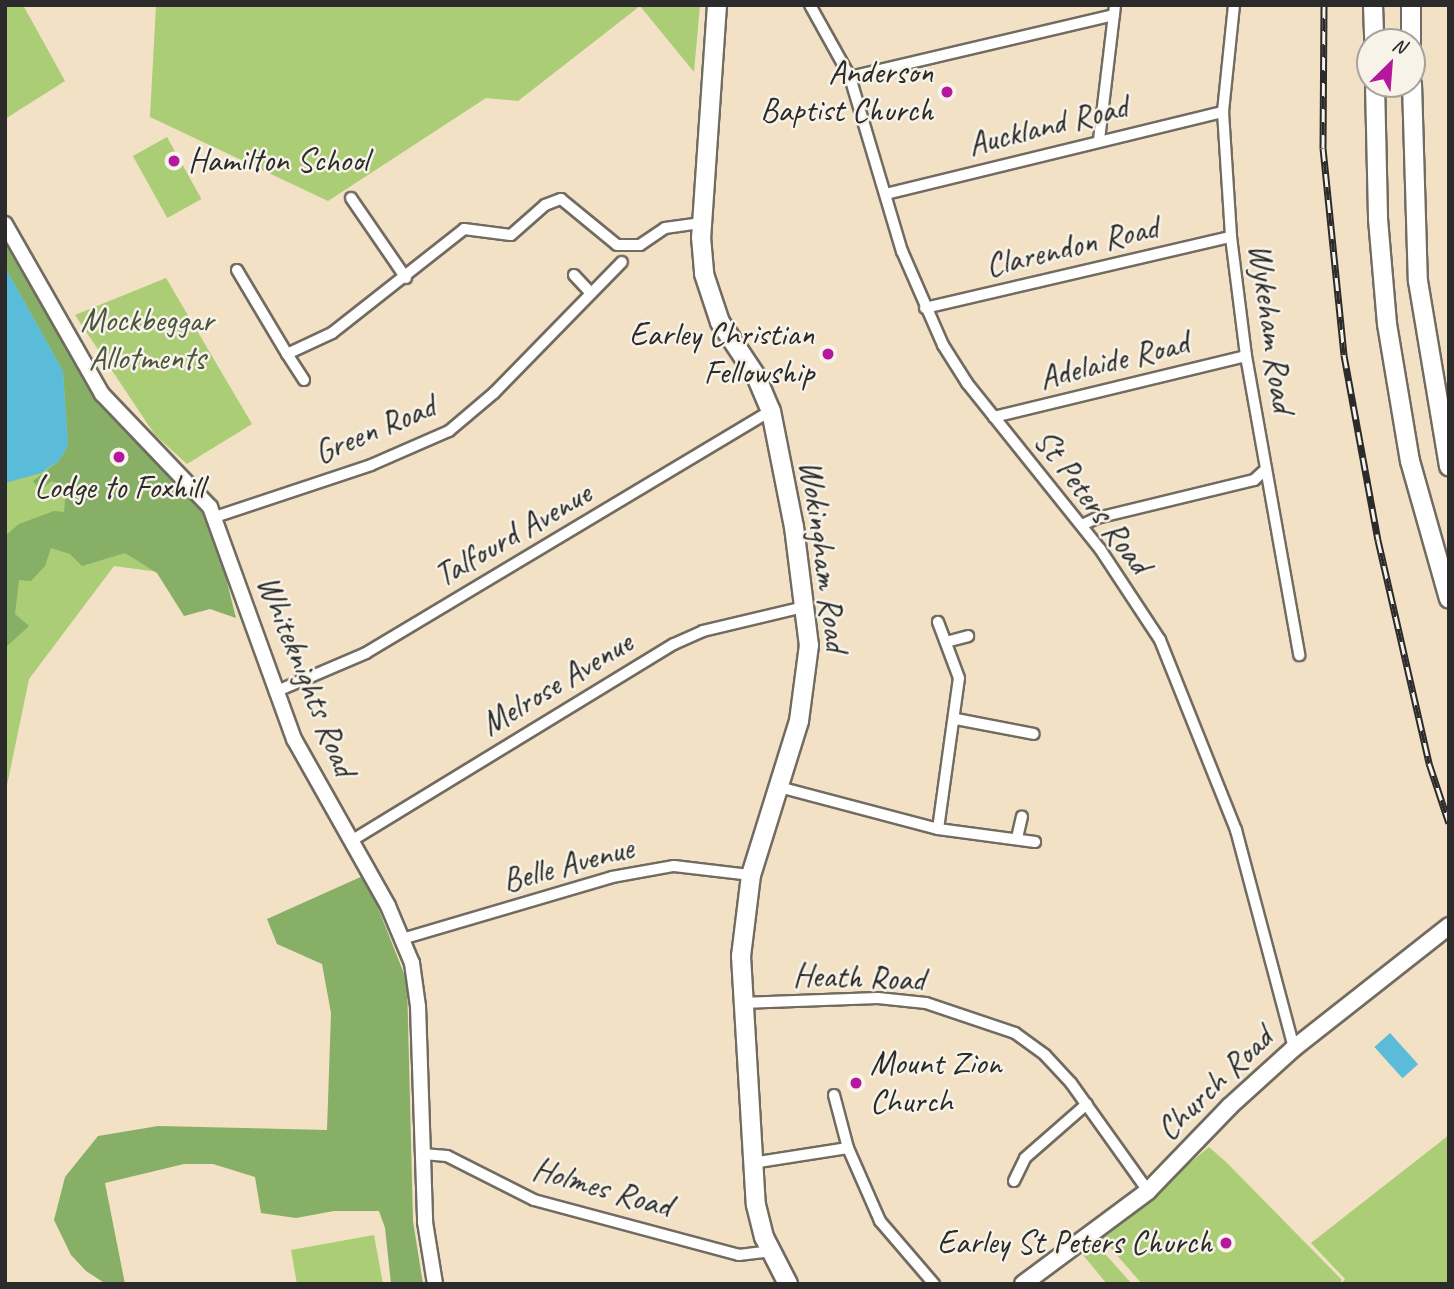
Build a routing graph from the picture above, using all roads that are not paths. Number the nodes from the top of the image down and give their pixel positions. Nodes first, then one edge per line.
1 (717, 5) edge
2 (810, 5) edge
3 (1234, 5) edge
4 (1373, 5) edge
5 (1411, 5) edge
6 (1114, 10) edge
7 (1374, 28) edge
8 (1411, 28) edge
9 (850, 77) junction
10 (1375, 98) edge
11 (1412, 98) edge
12 (1223, 112) junction
13 (1099, 140) junction
14 (886, 194) junction
15 (351, 198) dead end
16 (702, 223) junction
17 (5, 224) edge
18 (1231, 237) junction
19 (622, 262) dead end
20 (237, 270) dead end
21 (574, 275) dead end
22 (406, 278) junction
23 (591, 293) junction
24 (925, 308) junction
25 (287, 354) junction
26 (1246, 356) junction
27 (304, 380) dead end
28 (771, 411) junction
29 (994, 417) junction
30 (1449, 466) edge
31 (1264, 471) junction
32 (215, 517) junction
33 (1082, 525) junction
34 (1449, 599) edge
35 (804, 607) junction
36 (938, 622) dead end
37 (968, 636) dead end
38 (946, 642) junction
39 (1299, 655) dead end
40 (275, 692) junction
41 (956, 719) junction
42 (1034, 734) dead end
43 (779, 787) junction
44 (1022, 817) dead end
45 (938, 829) junction
46 (1017, 838) junction
47 (351, 841) junction
48 (1035, 842) dead end
49 (751, 875) junction
50 (1449, 926) edge
51 (402, 939) junction
52 (741, 1003) junction
53 (1294, 1048) junction
54 (834, 1095) dead end
55 (1087, 1104) junction
56 (848, 1148) junction
57 (423, 1154) junction
58 (752, 1163) junction
59 (1014, 1181) dead end
60 (1148, 1191) junction
61 (770, 1251) junction
62 (435, 1284) edge
63 (788, 1284) edge
64 (934, 1284) edge
65 (1023, 1284) edge

1 - 16 main road, Wokingham Road
2 - 9 street, St Peters Road
3 - 12 street, Wykeham Road
4 - 7 main road
5 - 8 main road
6 - 9 street
6 - 13 street
9 - 14 street, St Peters Road
10 - 34 main road
11 - 30 main road
12 - 13 street, Auckland Road
12 - 18 street, Wykeham Road
13 - 14 street, Auckland Road
14 - 24 street, St Peters Road
15 - 22 street
16 - 22 street
16 - 28 main road, Wokingham Road
17 - 32 street, Whiteknights Road
18 - 24 street, Clarendon Road
18 - 26 street, Wykeham Road
19 - 23 street, Green Road
20 - 25 street
21 - 23 street
22 - 25 street
23 - 32 street, Green Road
24 - 29 street, St Peters Road
25 - 27 street
26 - 29 street, Adelaide Road
26 - 31 street, Wykeham Road
28 - 35 main road, Wokingham Road
28 - 40 street, Talfourd Avenue
29 - 33 street, St Peters Road
31 - 33 street
31 - 39 street, Wykeham Road
32 - 40 street, Whiteknights Road
33 - 53 street, St Peters Road
35 - 43 main road, Wokingham Road
35 - 47 street, Melrose Avenue
36 - 38 street
37 - 38 street
38 - 41 street
40 - 47 street, Whiteknights Road
41 - 42 street
41 - 45 street
43 - 45 street
43 - 49 main road, Wokingham Road
44 - 46 street
45 - 46 street
46 - 48 street
47 - 51 street, Whiteknights Road
49 - 51 street, Belle Avenue
49 - 52 main road, Wokingham Road
50 - 53 main road, Church Road
51 - 57 street, Whiteknights Road
52 - 55 street, Heath Road
52 - 58 main road, Wokingham Road
53 - 60 main road, Church Road
54 - 56 street
55 - 59 street
55 - 60 street, Heath Road
56 - 58 street
56 - 64 street
57 - 61 street, Holmes Road
57 - 62 street, Whiteknights Road
58 - 61 main road, Wokingham Road
60 - 65 main road, Church Road
61 - 63 main road, Wokingham Road

